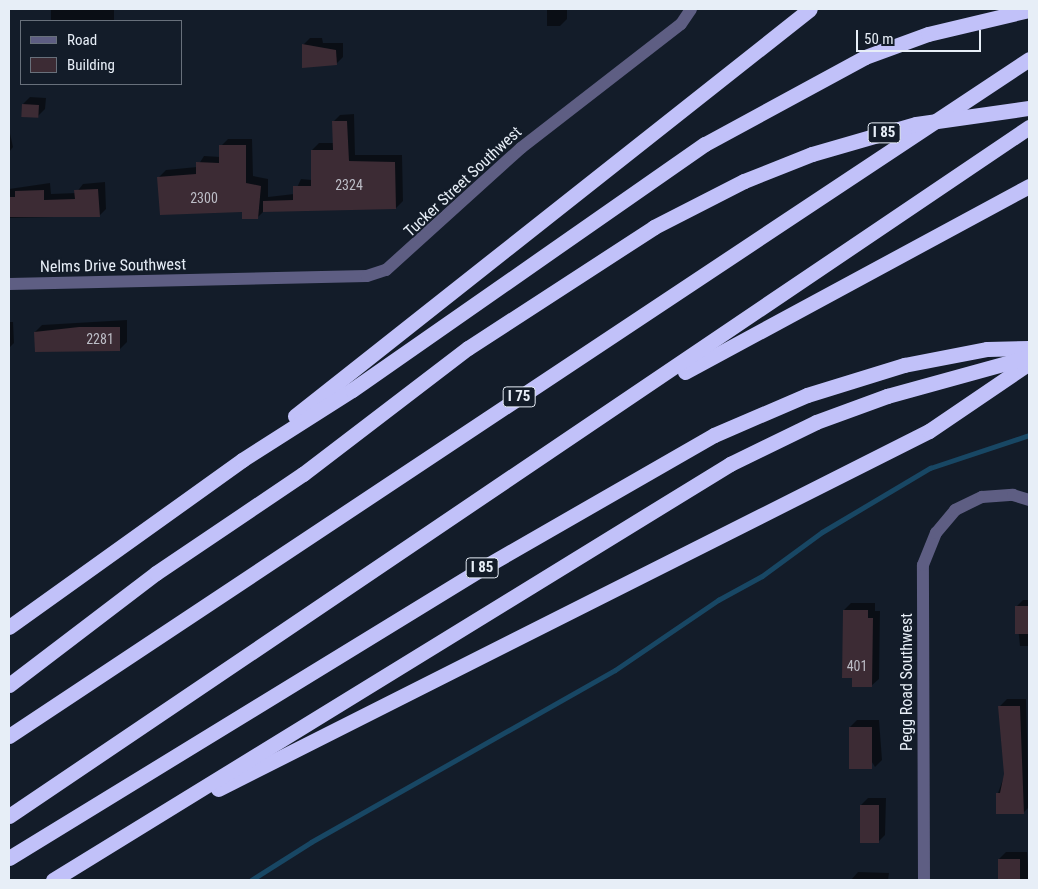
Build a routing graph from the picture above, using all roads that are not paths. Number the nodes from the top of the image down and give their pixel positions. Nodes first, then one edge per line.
1 (691, 9) edge
2 (810, 9) edge
3 (1029, 10) edge
4 (1029, 59) edge
5 (1029, 108) edge
6 (1029, 127) edge
7 (1029, 186) edge
8 (218, 279) joint
9 (9, 284) edge
10 (1029, 348) edge
11 (1029, 357) edge
12 (1029, 363) edge
13 (618, 408) junction
14 (242, 460) junction
15 (1029, 500) edge
16 (9, 627) edge
17 (9, 685) edge
18 (9, 736) edge
19 (9, 816) edge
20 (138, 829) junction
21 (9, 858) edge
22 (53, 880) edge
23 (924, 880) edge

1 - 8 street, Tucker Street Southwest
2 - 14 highway
3 - 14 highway
4 - 18 highway, I 75
5 - 17 highway, I 85, bridge
6 - 13 highway
7 - 13 highway
8 - 9 street, Nelms Drive Southwest
10 - 21 highway, I 85
11 - 20 highway
12 - 20 highway
13 - 19 highway
14 - 16 highway
15 - 23 street, Pegg Road Southwest
20 - 22 highway

